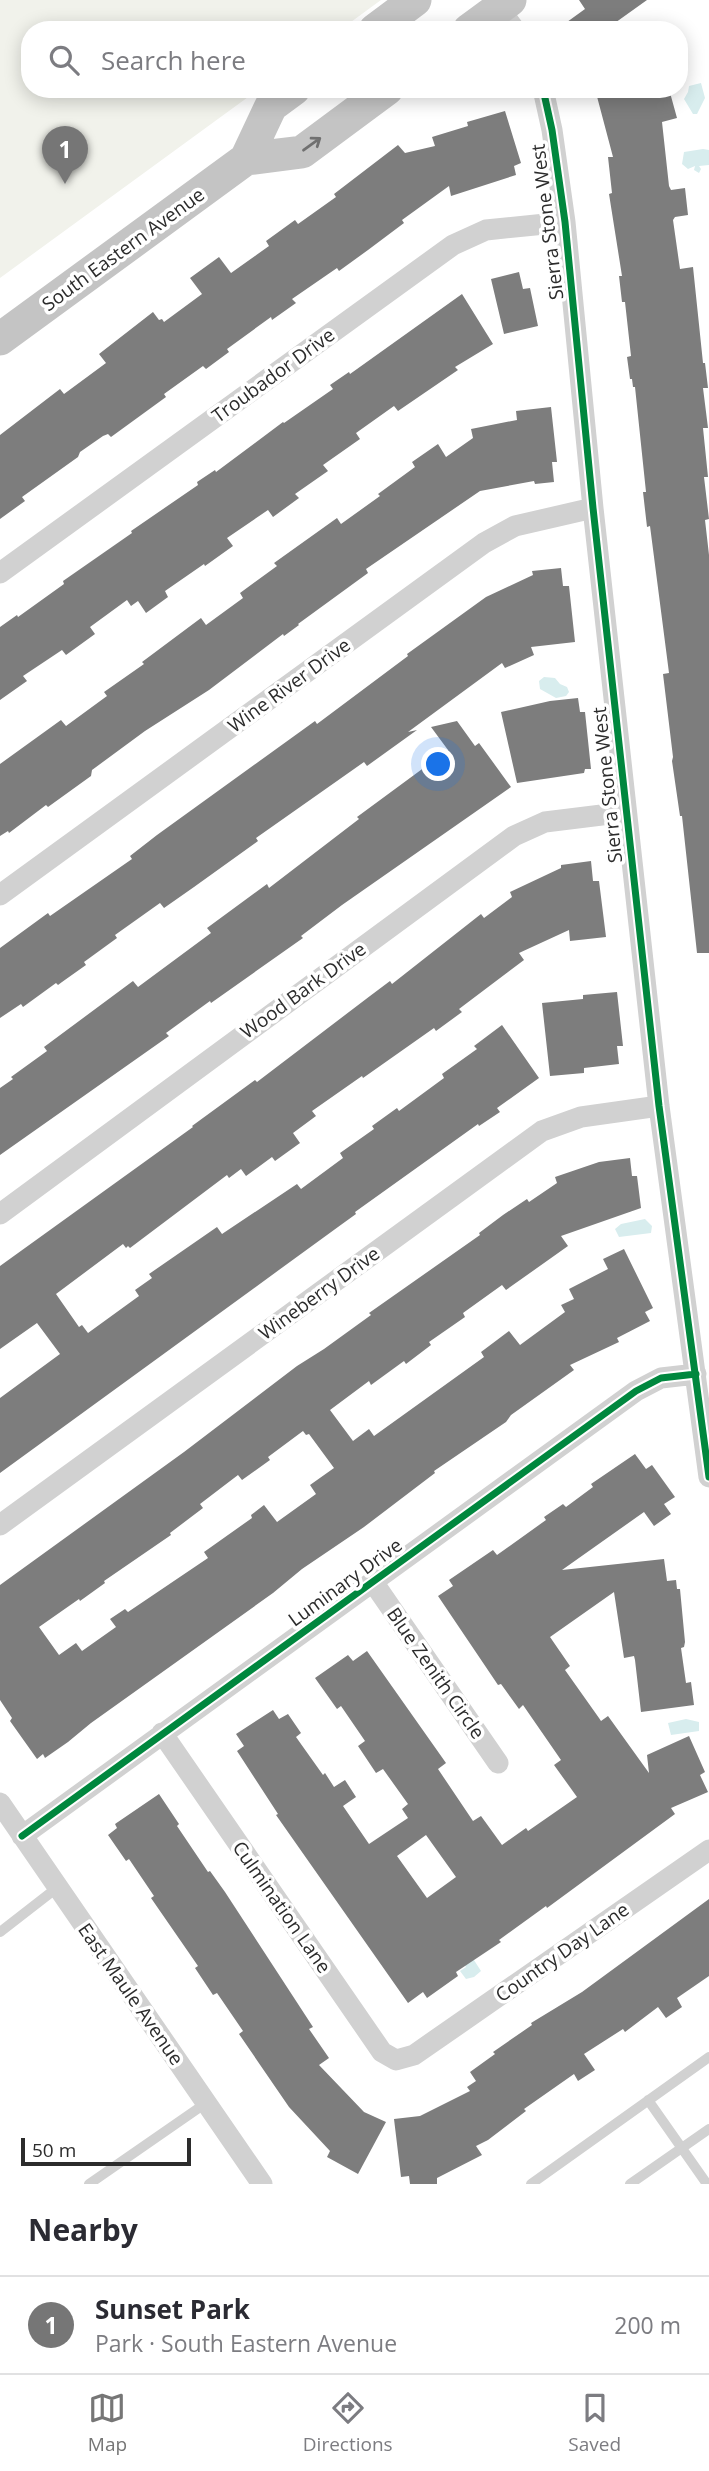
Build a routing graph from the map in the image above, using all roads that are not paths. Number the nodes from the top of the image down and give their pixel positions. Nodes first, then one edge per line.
1 (415, 0) edge
2 (504, 9) edge
3 (387, 21) edge
4 (484, 21) edge
5 (282, 98) edge
6 (375, 98) edge
7 (545, 98) edge
8 (246, 159) junction
9 (565, 222) junction
10 (0, 340) edge
11 (593, 508) junction
12 (0, 573) edge
13 (626, 812) junction
14 (0, 895) edge
15 (659, 1106) junction
16 (0, 1214) edge
17 (696, 1374) junction
18 (709, 1477) edge
19 (0, 1525) edge
20 (373, 1582) junction
21 (162, 1733) junction
22 (498, 1763) dead end
23 (0, 1803) edge
24 (22, 1836) junction
25 (709, 1850) edge
26 (58, 1887) junction
27 (0, 1932) edge
28 (414, 2055) joint
29 (709, 2057) edge
30 (648, 2100) junction
31 (206, 2103) junction
32 (709, 2129) edge
33 (682, 2148) junction
34 (89, 2184) edge
35 (262, 2184) edge
36 (531, 2184) edge
37 (630, 2184) edge
38 (707, 2184) edge

1 - 3 main road
2 - 4 main road
5 - 8 main road, South Eastern Avenue
8 -> 6 main road, South Eastern Avenue
7 - 9 street, Sierra Stone West
8 - 10 main road, South Eastern Avenue
9 - 11 street, Sierra Stone West
9 - 12 street, Troubador Drive
11 - 13 street, Sierra Stone West
11 - 14 street, Wine River Drive
13 - 15 street, Sierra Stone West
13 - 16 street, Wood Bark Drive
15 - 17 street, Sierra Stone West
15 - 19 street, Wineberry Drive
17 - 18 street, Sierra Stone West
17 - 20 street, Luminary Drive
20 - 21 street, Luminary Drive
20 - 22 street, Blue Zenith Circle
21 - 24 street, Luminary Drive
21 - 28 street, Culmination Lane
23 - 24 street, East Maule Avenue
24 - 26 street, East Maule Avenue
25 - 28 street, Country Day Lane
26 - 27 lane
26 - 31 street, East Maule Avenue
29 - 30 lane
30 - 33 lane
30 - 36 lane
31 - 34 lane
31 - 35 street, East Maule Avenue
32 - 33 lane
33 - 37 lane
33 - 38 lane

